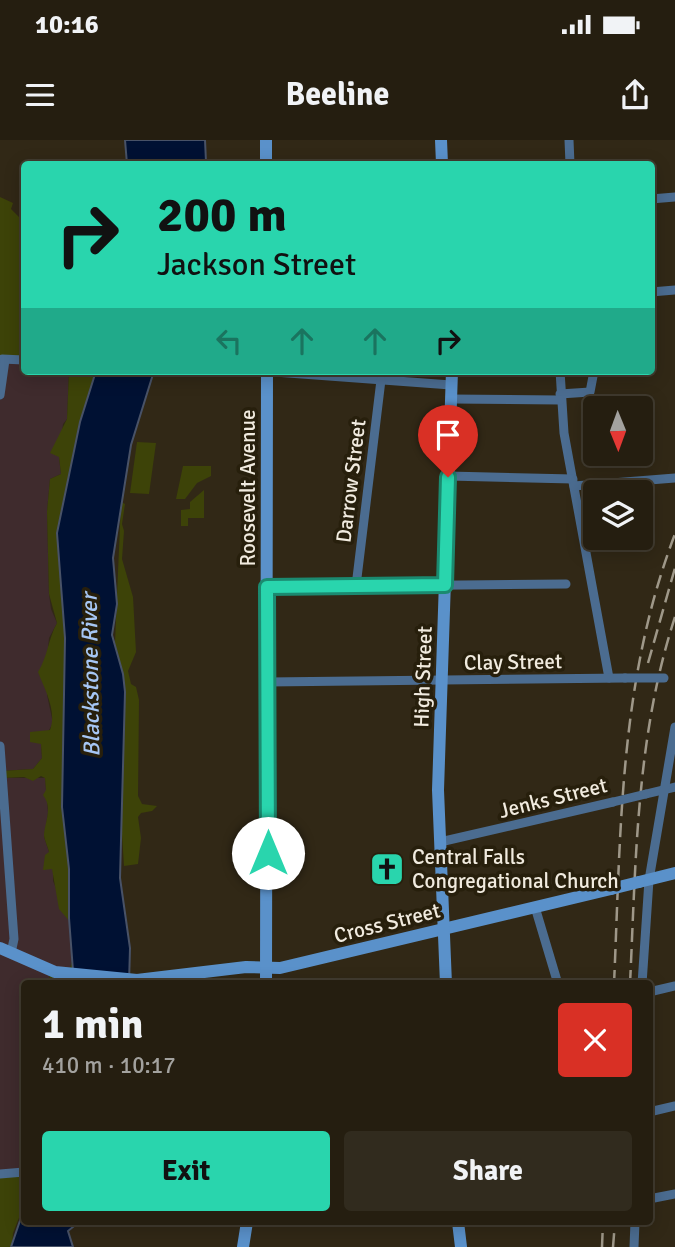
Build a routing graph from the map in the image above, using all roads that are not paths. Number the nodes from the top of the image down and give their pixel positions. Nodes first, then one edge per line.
1 (266, 140) edge
2 (441, 140) edge
3 (569, 140) edge
4 (266, 161) edge
5 (442, 161) edge
6 (570, 161) edge
7 (675, 197) edge
8 (655, 199) edge
9 (675, 290) edge
10 (655, 292) edge
11 (3, 359) edge
12 (21, 360) edge
13 (267, 375) edge
14 (357, 375) edge
15 (452, 375) edge
16 (560, 375) edge
17 (593, 375) edge
18 (380, 380) junction
19 (451, 392) junction
20 (0, 395) edge
21 (560, 397) junction
22 (448, 477) junction
23 (675, 478) edge
24 (574, 482) junction
25 (566, 584) dead end
26 (582, 584) dead end
27 (593, 584) junction
28 (445, 585) junction
29 (356, 586) junction
30 (267, 587) junction
31 (609, 678) junction
32 (675, 678) edge
33 (442, 680) junction
34 (267, 682) junction
35 (675, 727) edge
36 (0, 746) edge
37 (670, 788) edge
38 (440, 842) junction
39 (675, 873) edge
40 (644, 881) junction
41 (535, 907) junction
42 (444, 929) junction
43 (6, 950) edge
44 (267, 967) junction
45 (266, 980) edge
46 (446, 980) edge
47 (557, 980) edge
48 (642, 980) edge
49 (675, 986) edge
50 (653, 991) edge
51 (675, 1106) edge
52 (653, 1111) edge
53 (21, 1172) edge
54 (0, 1174) edge
55 (675, 1194) edge
56 (653, 1198) edge
57 (247, 1225) edge
58 (458, 1225) edge
59 (635, 1225) edge
60 (243, 1247) edge
61 (461, 1247) edge
62 (634, 1247) edge

1 - 4 main road
2 - 5 main road
3 - 6 street
7 - 8 street
9 - 10 street
11 - 12 street
11 - 20 street
13 - 30 main road, Roosevelt Avenue
14 - 18 street
15 - 19 main road, High Street
16 - 21 street
17 - 21 street
18 - 19 street
18 - 29 street, Darrow Street
19 - 21 street
19 - 22 main road, High Street
21 - 24 street
22 - 24 street
22 - 28 main road, High Street
23 - 24 street
24 - 27 street
25 - 28 street
26 - 27 street
27 - 31 street
28 - 29 street
28 - 33 main road, High Street
29 - 30 street
30 - 34 main road, Roosevelt Avenue
31 - 32 street, Clay Street, bridge
31 - 33 street, Clay Street
33 - 34 street, Clay Street
33 - 38 main road, High Street
34 - 44 main road, Roosevelt Avenue
35 - 37 street
36 - 43 street
37 - 38 street, Jenks Street, bridge
37 - 40 street
38 - 42 main road, High Street
39 - 40 main road, Cross Street
40 - 41 main road, Cross Street, bridge
40 - 48 street
41 - 42 main road, Cross Street
41 - 47 street
42 - 44 main road, Cross Street
42 - 46 main road, High Street
43 - 44 main road, Cross Street
44 - 45 main road, Roosevelt Avenue
49 - 50 street
51 - 52 street
53 - 54 street
55 - 56 street
57 - 60 main road
58 - 61 main road
59 - 62 street

